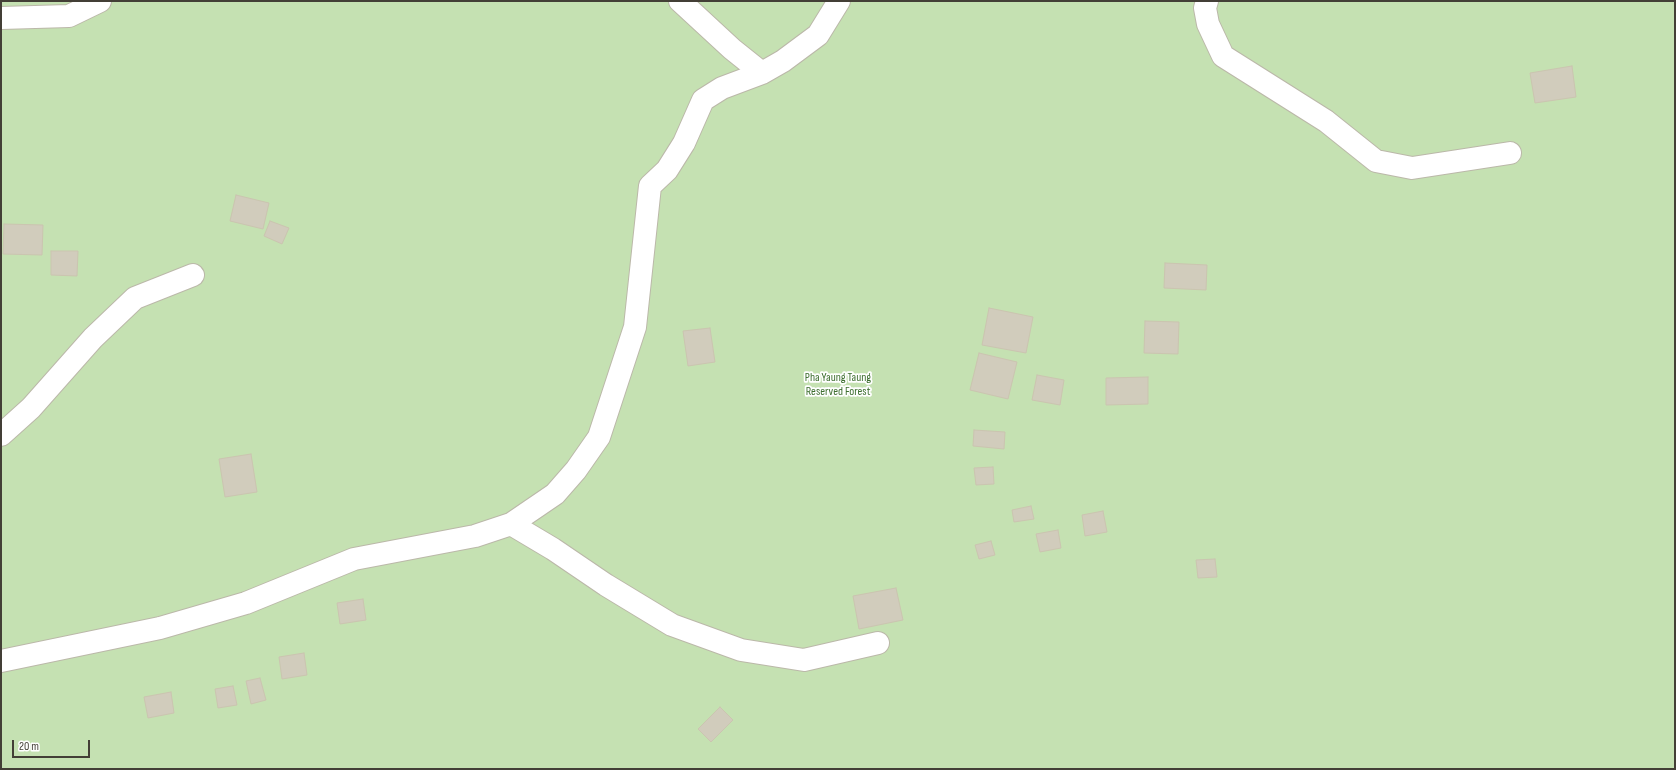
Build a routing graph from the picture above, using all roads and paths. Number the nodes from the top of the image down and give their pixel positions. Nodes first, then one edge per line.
1 (100, 1) edge
2 (680, 1) edge
3 (839, 1) edge
4 (1207, 1) edge
5 (1, 18) edge
6 (762, 73) junction
7 (1510, 152) dead end
8 (193, 275) dead end
9 (1, 435) edge
10 (512, 524) junction
11 (878, 644) dead end
12 (1, 661) edge

1 - 5 street
2 - 6 street
3 - 6 street
4 - 7 street
6 - 10 street
8 - 9 street
10 - 11 street
10 - 12 street

